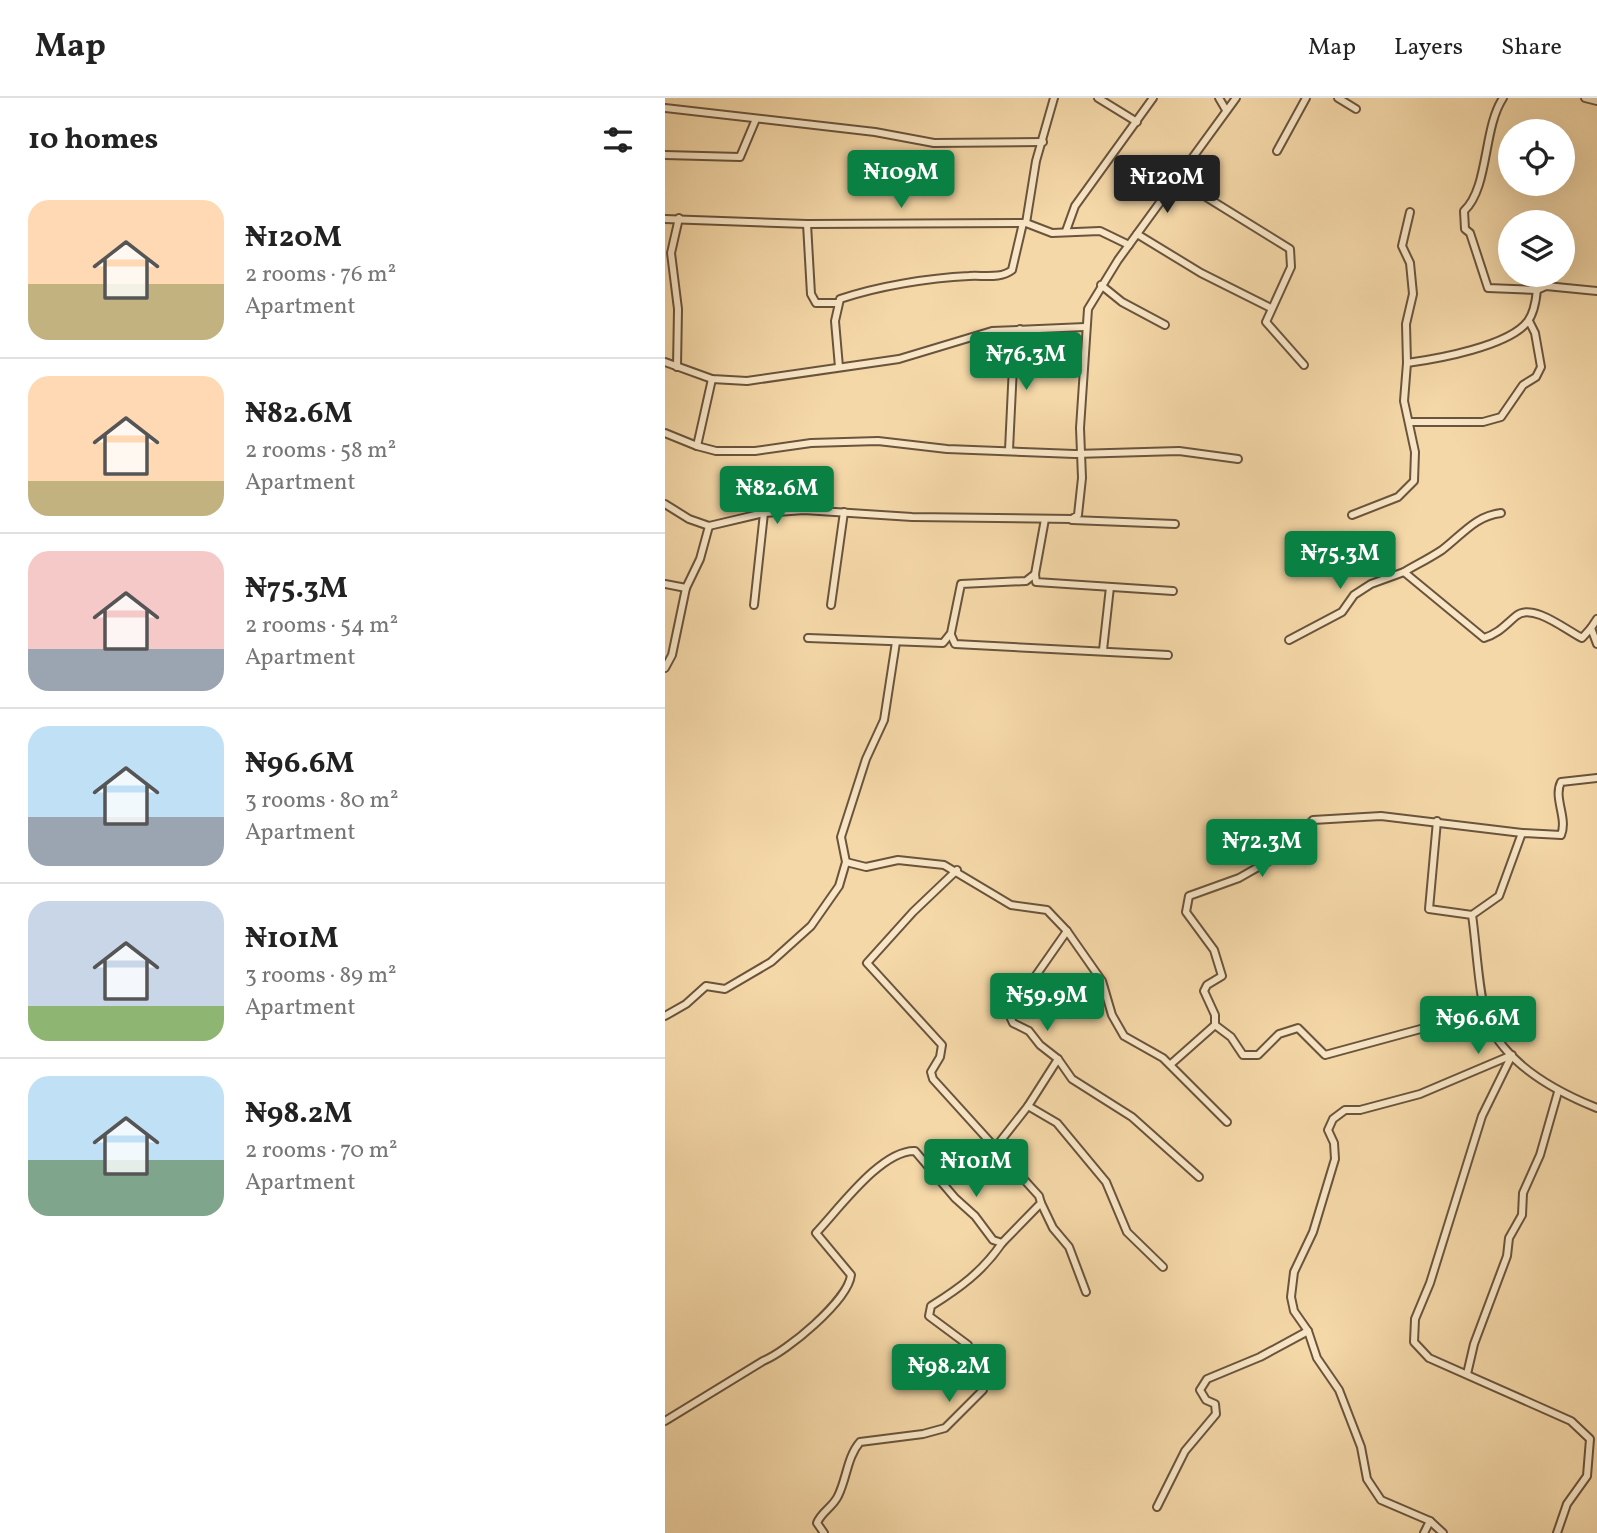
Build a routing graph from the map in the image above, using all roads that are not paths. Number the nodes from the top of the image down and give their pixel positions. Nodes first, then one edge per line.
1 (1054, 98) edge
2 (1098, 98) edge
3 (1153, 98) edge
4 (1219, 98) edge
5 (1236, 98) edge
6 (1306, 98) edge
7 (1338, 98) edge
8 (1503, 98) edge
9 (1585, 98) edge
10 (1597, 101) edge
11 (665, 108) edge
12 (1356, 109) dead end
13 (1226, 110) junction
14 (756, 119) junction
15 (1137, 122) junction
16 (1043, 142) junction
17 (1277, 151) dead end
18 (665, 155) edge
19 (1177, 179) junction
20 (1409, 212) dead end
21 (679, 218) junction
22 (665, 219) edge
23 (807, 223) junction
24 (1024, 223) junction
25 (1066, 231) junction
26 (1137, 234) junction
27 (1129, 245) junction
28 (668, 255) edge
29 (1101, 285) junction
30 (1537, 290) junction
31 (1597, 291) edge
32 (837, 303) junction
33 (1271, 308) junction
34 (1529, 321) junction
35 (1165, 325) dead end
36 (1085, 327) junction
37 (1020, 329) junction
38 (665, 362) edge
39 (1407, 363) junction
40 (1304, 366) dead end
41 (677, 367) junction
42 (839, 367) junction
43 (712, 379) junction
44 (1410, 422) junction
45 (665, 433) edge
46 (697, 446) junction
47 (1009, 450) junction
48 (1082, 452) junction
49 (1238, 458) dead end
50 (665, 504) edge
51 (844, 512) junction
52 (764, 513) junction
53 (1501, 513) dead end
54 (1352, 515) dead end
55 (1045, 519) junction
56 (1072, 520) junction
57 (1175, 524) dead end
58 (709, 526) junction
59 (1404, 572) junction
60 (1035, 574) junction
61 (665, 583) edge
62 (1110, 587) junction
63 (686, 588) junction
64 (1173, 591) dead end
65 (754, 605) dead end
66 (831, 605) dead end
67 (1597, 619) edge
68 (1591, 628) junction
69 (951, 633) junction
70 (808, 638) dead end
71 (1289, 640) dead end
72 (896, 642) junction
73 (1597, 644) edge
74 (1103, 650) junction
75 (1168, 655) dead end
76 (665, 668) edge
77 (1597, 778) edge
78 (1437, 821) junction
79 (1522, 833) junction
80 (846, 862) junction
81 (957, 870) junction
82 (1472, 915) junction
83 (1067, 931) junction
84 (1485, 1005) junction
85 (665, 1016) edge
86 (1215, 1026) junction
87 (1512, 1055) junction
88 (1058, 1059) junction
89 (1171, 1065) junction
90 (1558, 1092) junction
91 (1028, 1106) junction
92 (1597, 1108) edge
93 (1227, 1122) dead end
94 (995, 1148) junction
95 (1199, 1177) dead end
96 (1041, 1203) junction
97 (1002, 1243) junction
98 (1163, 1267) dead end
99 (1086, 1292) dead end
100 (1308, 1331) junction
101 (1467, 1374) junction
102 (665, 1421) edge
103 (1157, 1507) dead end
104 (1430, 1521) junction
105 (824, 1533) edge
106 (1424, 1533) edge
107 (1443, 1533) edge
108 (1557, 1533) edge

1 - 16 street
2 - 15 street
3 - 15 street
4 - 13 street
5 - 13 street
6 - 17 street
7 - 12 street
8 - 30 street
9 - 10 street
11 - 14 street
13 - 19 street
14 - 16 street
14 - 18 street
15 - 25 street
16 - 24 street
19 - 26 street
19 - 33 street
20 - 39 street
21 - 22 street
21 - 23 street
21 - 28 street
23 - 24 street
23 - 32 street
24 - 25 street
24 - 32 street
25 - 27 street
26 - 27 street
26 - 33 street
27 - 29 street
28 - 41 street
29 - 35 street
29 - 36 street
30 - 31 street
30 - 34 street
32 - 42 street
33 - 40 street
34 - 39 street
34 - 44 street
36 - 37 street
36 - 48 street
37 - 42 street
37 - 47 street
38 - 41 street
39 - 44 street
41 - 43 street
42 - 43 street
43 - 46 street
44 - 54 street
45 - 46 street
46 - 47 street
47 - 48 street
48 - 49 street
48 - 56 street
50 - 58 street
51 - 52 street
51 - 55 street
51 - 66 street
52 - 58 street
52 - 65 street
53 - 59 street
55 - 56 street
55 - 60 street
56 - 57 street
58 - 63 street
59 - 68 street
59 - 71 street
60 - 62 street
60 - 69 street
61 - 63 street
62 - 64 street
62 - 74 street
63 - 76 street
67 - 68 street
68 - 73 street
69 - 72 street
69 - 74 street
70 - 72 street
72 - 80 street
74 - 75 street
77 - 79 street
78 - 79 street
78 - 82 street
78 - 86 street
79 - 82 street
80 - 81 street
80 - 85 street
81 - 83 street
81 - 94 street
82 - 84 street
83 - 88 street
83 - 89 street
84 - 86 street
84 - 87 street
86 - 89 street
87 - 90 street
87 - 100 street
87 - 101 street
88 - 91 street
88 - 95 street
89 - 93 street
90 - 92 street
90 - 101 street
91 - 94 street
91 - 98 street
94 - 96 street
96 - 97 street
96 - 99 street
97 - 102 street
97 - 105 street
100 - 103 street
100 - 104 street
101 - 108 street
104 - 106 street
104 - 107 street

